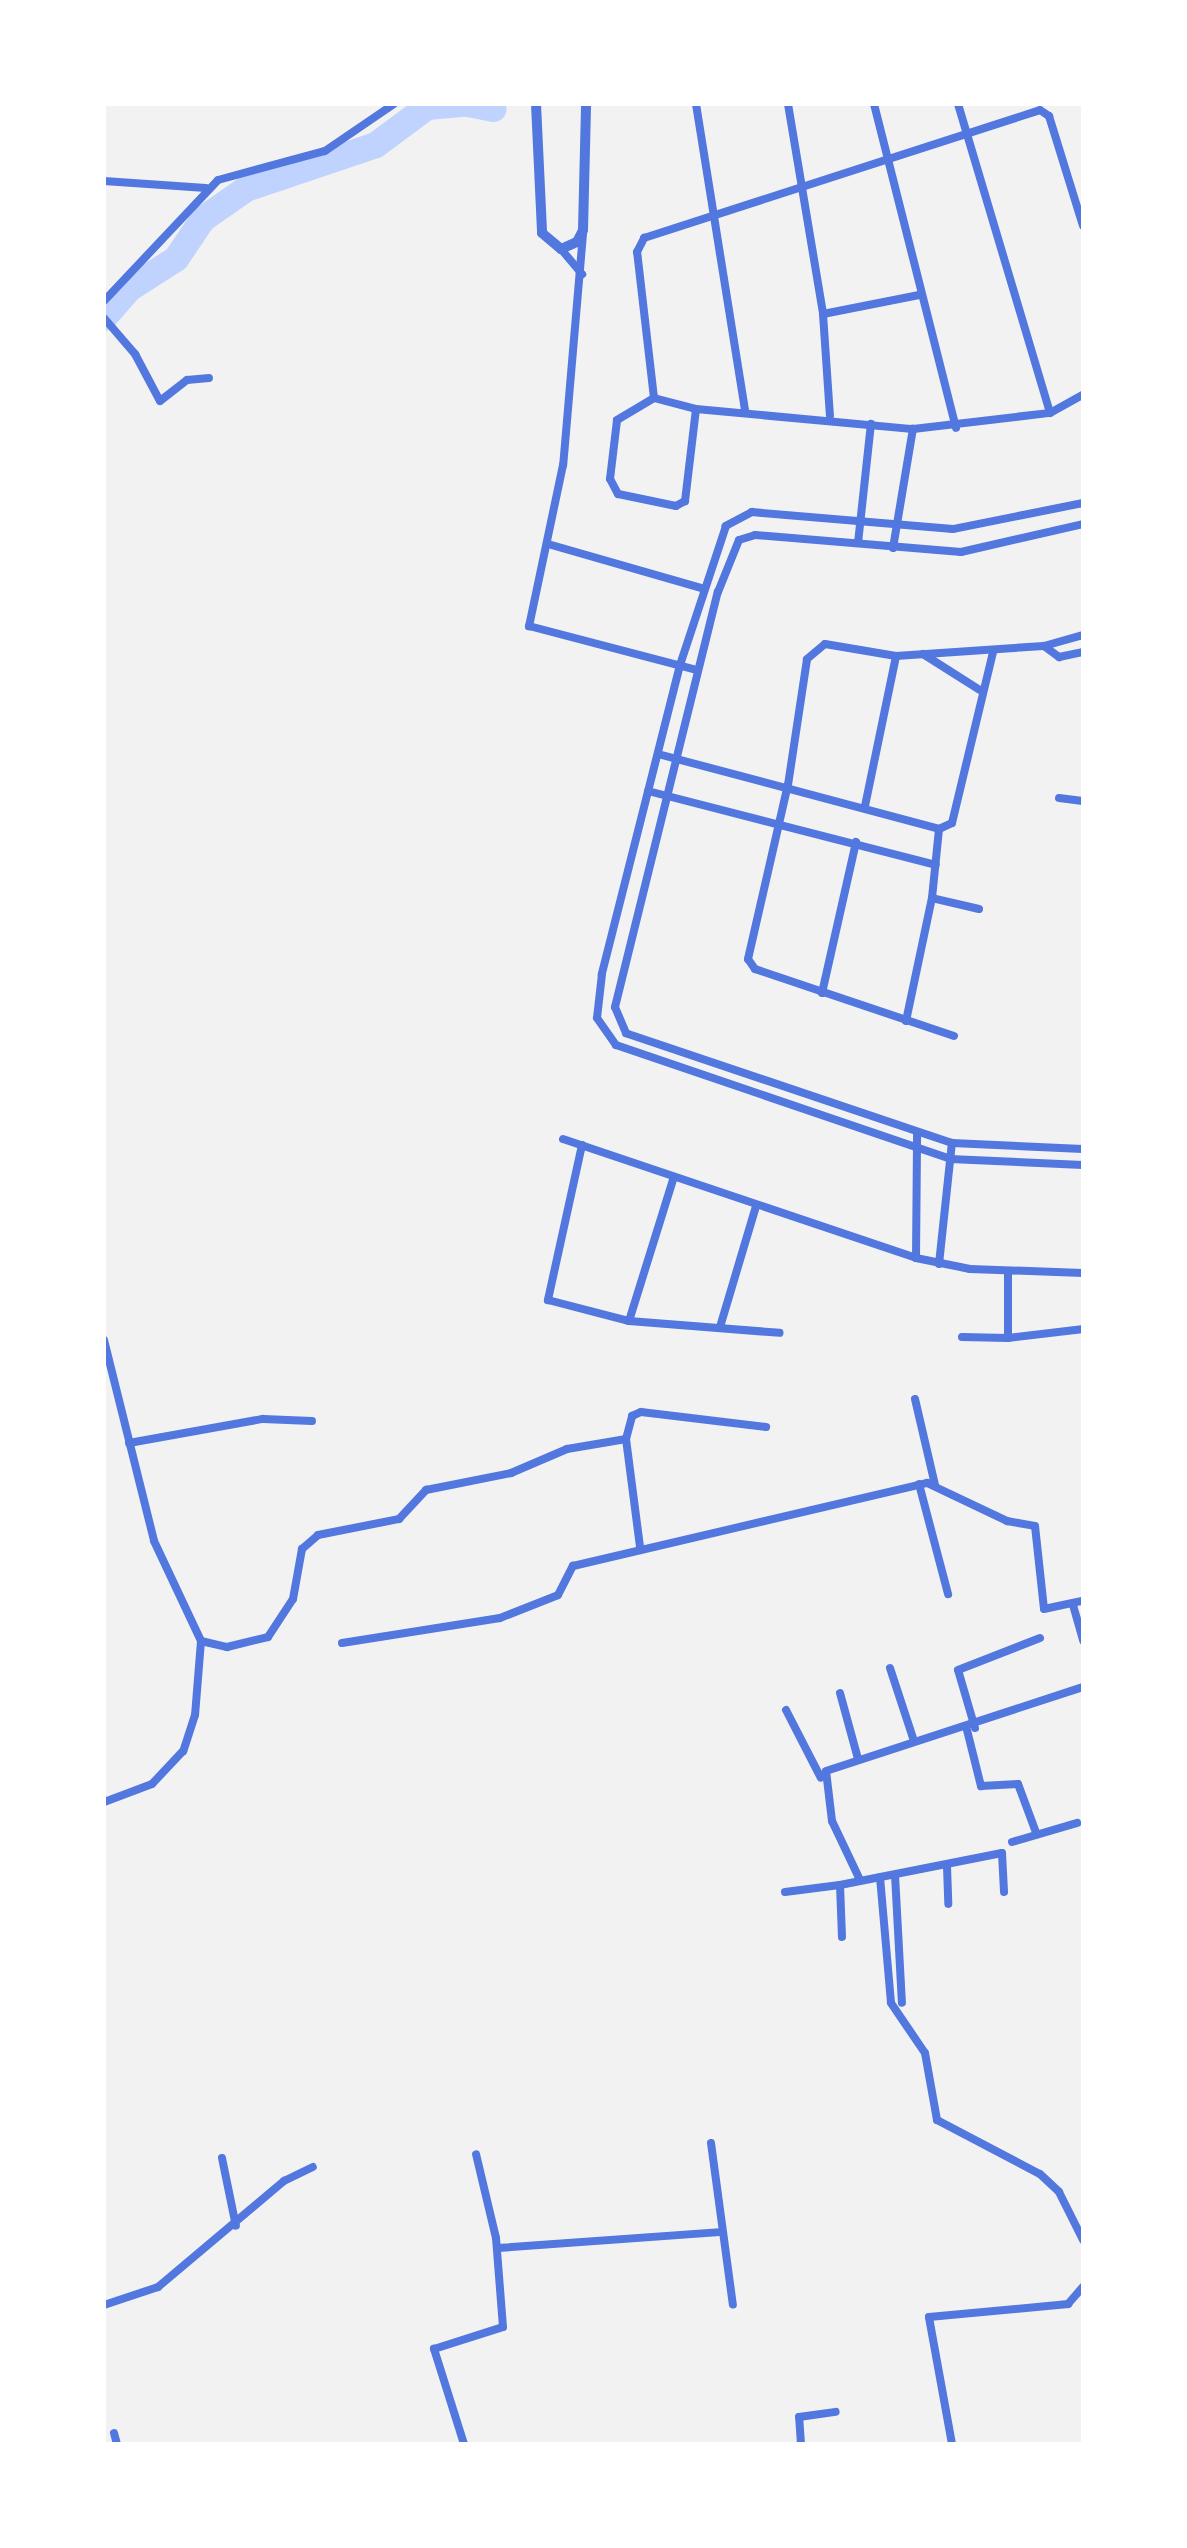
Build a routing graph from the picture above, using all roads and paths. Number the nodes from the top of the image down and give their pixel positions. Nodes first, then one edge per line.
1 (394, 104) edge
2 (536, 104) edge
3 (586, 104) edge
4 (696, 104) edge
5 (788, 104) edge
6 (874, 104) edge
7 (958, 104) edge
8 (968, 136) junction
9 (888, 163) junction
10 (104, 181) edge
11 (206, 188) junction
12 (798, 192) junction
13 (719, 216) junction
14 (1083, 226) edge
15 (583, 230) junction
16 (561, 249) junction
17 (582, 275) junction
18 (919, 295) junction
19 (104, 301) edge
20 (823, 314) junction
21 (107, 321) edge
22 (209, 378) dead end
23 (1083, 395) edge
24 (654, 398) junction
25 (696, 409) junction
26 (745, 409) junction
27 (1050, 413) junction
28 (830, 416) junction
29 (871, 424) junction
30 (956, 428) junction
31 (913, 429) junction
32 (1083, 503) edge
33 (860, 518) junction
34 (896, 523) junction
35 (1083, 524) edge
36 (858, 543) junction
37 (548, 544) junction
38 (893, 548) junction
39 (701, 588) junction
40 (1083, 635) edge
41 (1044, 646) junction
42 (993, 652) junction
43 (1083, 652) edge
44 (922, 653) junction
45 (896, 656) junction
46 (680, 665) junction
47 (697, 670) junction
48 (980, 690) junction
49 (658, 754) junction
50 (676, 759) junction
51 (788, 785) junction
52 (648, 791) junction
53 (667, 794) junction
54 (1059, 798) dead end
55 (1083, 801) edge
56 (865, 806) junction
57 (780, 824) junction
58 (939, 829) junction
59 (856, 842) junction
60 (936, 865) junction
61 (932, 898) junction
62 (979, 909) dead end
63 (822, 993) junction
64 (906, 1021) junction
65 (954, 1036) dead end
66 (917, 1133) junction
67 (563, 1139) dead end
68 (952, 1143) junction
69 (582, 1145) junction
70 (917, 1149) junction
71 (1083, 1149) edge
72 (950, 1159) junction
73 (1083, 1165) edge
74 (673, 1180) junction
75 (756, 1206) junction
76 (916, 1258) junction
77 (939, 1264) junction
78 (1008, 1271) junction
79 (1083, 1273) edge
80 (629, 1321) junction
81 (720, 1327) junction
82 (1083, 1329) edge
83 (780, 1333) dead end
84 (962, 1337) dead end
85 (1008, 1338) junction
86 (104, 1340) edge
87 (915, 1399) dead end
88 (312, 1421) dead end
89 (766, 1427) dead end
90 (626, 1439) junction
91 (129, 1443) junction
92 (919, 1484) junction
93 (935, 1485) junction
94 (640, 1547) junction
95 (948, 1594) dead end
96 (1083, 1601) edge
97 (1073, 1605) junction
98 (1040, 1638) dead end
99 (201, 1641) junction
100 (1083, 1641) edge
101 (342, 1643) dead end
102 (890, 1668) dead end
103 (1083, 1687) edge
104 (840, 1693) dead end
105 (786, 1710) dead end
106 (971, 1729) junction
107 (914, 1741) junction
108 (858, 1759) junction
109 (821, 1778) junction
110 (104, 1802) edge
111 (1077, 1823) dead end
112 (1037, 1835) junction
113 (1012, 1842) dead end
114 (947, 1866) junction
115 (895, 1875) junction
116 (880, 1877) junction
117 (860, 1880) junction
118 (840, 1885) junction
119 (785, 1892) dead end
120 (1004, 1892) dead end
121 (948, 1904) dead end
122 (842, 1937) dead end
123 (902, 2003) dead end
124 (711, 2143) dead end
125 (476, 2154) dead end
126 (222, 2158) dead end
127 (313, 2167) dead end
128 (236, 2226) junction
129 (719, 2232) junction
130 (1083, 2240) edge
131 (498, 2248) junction
132 (1083, 2287) edge
133 (104, 2305) edge
134 (733, 2305) dead end
135 (836, 2412) dead end
136 (114, 2433) dead end
137 (117, 2444) edge
138 (464, 2444) edge
139 (801, 2444) edge
140 (952, 2444) edge

1 - 11 street
2 - 16 street
3 - 15 street
4 - 13 street
5 - 12 street
6 - 9 street
7 - 8 street
8 - 9 street
8 - 14 street
8 - 27 street
9 - 12 street
9 - 18 street
10 - 11 street
11 - 19 street
12 - 13 street
12 - 20 street
13 - 24 street
13 - 26 street
15 - 16 street
15 - 17 street
16 - 17 street
17 - 37 street
18 - 20 street
18 - 30 street
20 - 28 street
21 - 22 street
23 - 27 street
24 - 25 street
24 - 25 street
25 - 26 street
26 - 28 street
27 - 30 street
28 - 29 street
29 - 31 street
29 - 33 street
30 - 31 street
31 - 34 street
32 - 34 street
33 - 34 street
33 - 36 street
33 - 39 street
34 - 38 street
35 - 38 street
36 - 38 street
36 - 47 street
37 - 39 street
37 - 46 street
39 - 46 street
40 - 41 street
41 - 42 street
41 - 43 street
42 - 44 street
42 - 48 street
44 - 45 street
44 - 48 street
45 - 51 street
45 - 56 street
46 - 47 street
46 - 49 street
47 - 50 street
48 - 58 street
49 - 50 street
49 - 52 street
50 - 51 street
50 - 53 street
51 - 56 street
51 - 57 street
52 - 53 street
52 - 70 street
53 - 57 street
53 - 66 street
54 - 55 street
56 - 58 street
57 - 59 street
57 - 63 street
58 - 60 street
59 - 60 street
59 - 63 street
60 - 61 street
61 - 62 street
61 - 64 street
63 - 64 street
64 - 65 street
66 - 68 street
66 - 70 street
67 - 69 street
68 - 71 street
68 - 72 street
69 - 74 street
69 - 80 street
70 - 72 street
70 - 76 street
72 - 73 street
72 - 77 street
74 - 75 street
74 - 80 street
75 - 76 street
75 - 81 street
76 - 77 street
77 - 78 street
78 - 79 street
78 - 85 street
80 - 81 street
81 - 83 street
82 - 85 street
84 - 85 street
86 - 91 street
87 - 93 street
88 - 91 street
89 - 90 street
90 - 94 street
90 - 99 street
91 - 99 street
92 - 93 street
92 - 94 street
92 - 95 street
93 - 97 street
94 - 101 street
96 - 97 street
97 - 100 street
98 - 106 street
99 - 110 street
102 - 107 street
103 - 106 street
104 - 108 street
105 - 109 street
106 - 107 street
106 - 112 street
107 - 108 street
108 - 109 street
109 - 117 street
111 - 112 street
112 - 113 street
114 - 115 street
114 - 120 street
114 - 121 street
115 - 116 street
115 - 123 street
116 - 117 street
116 - 130 street
117 - 118 street
118 - 119 street
118 - 122 street
124 - 129 street
125 - 131 street
126 - 128 street
127 - 128 street
128 - 133 street
129 - 131 street
129 - 134 street
131 - 138 street
132 - 140 street
135 - 139 street
136 - 137 street

